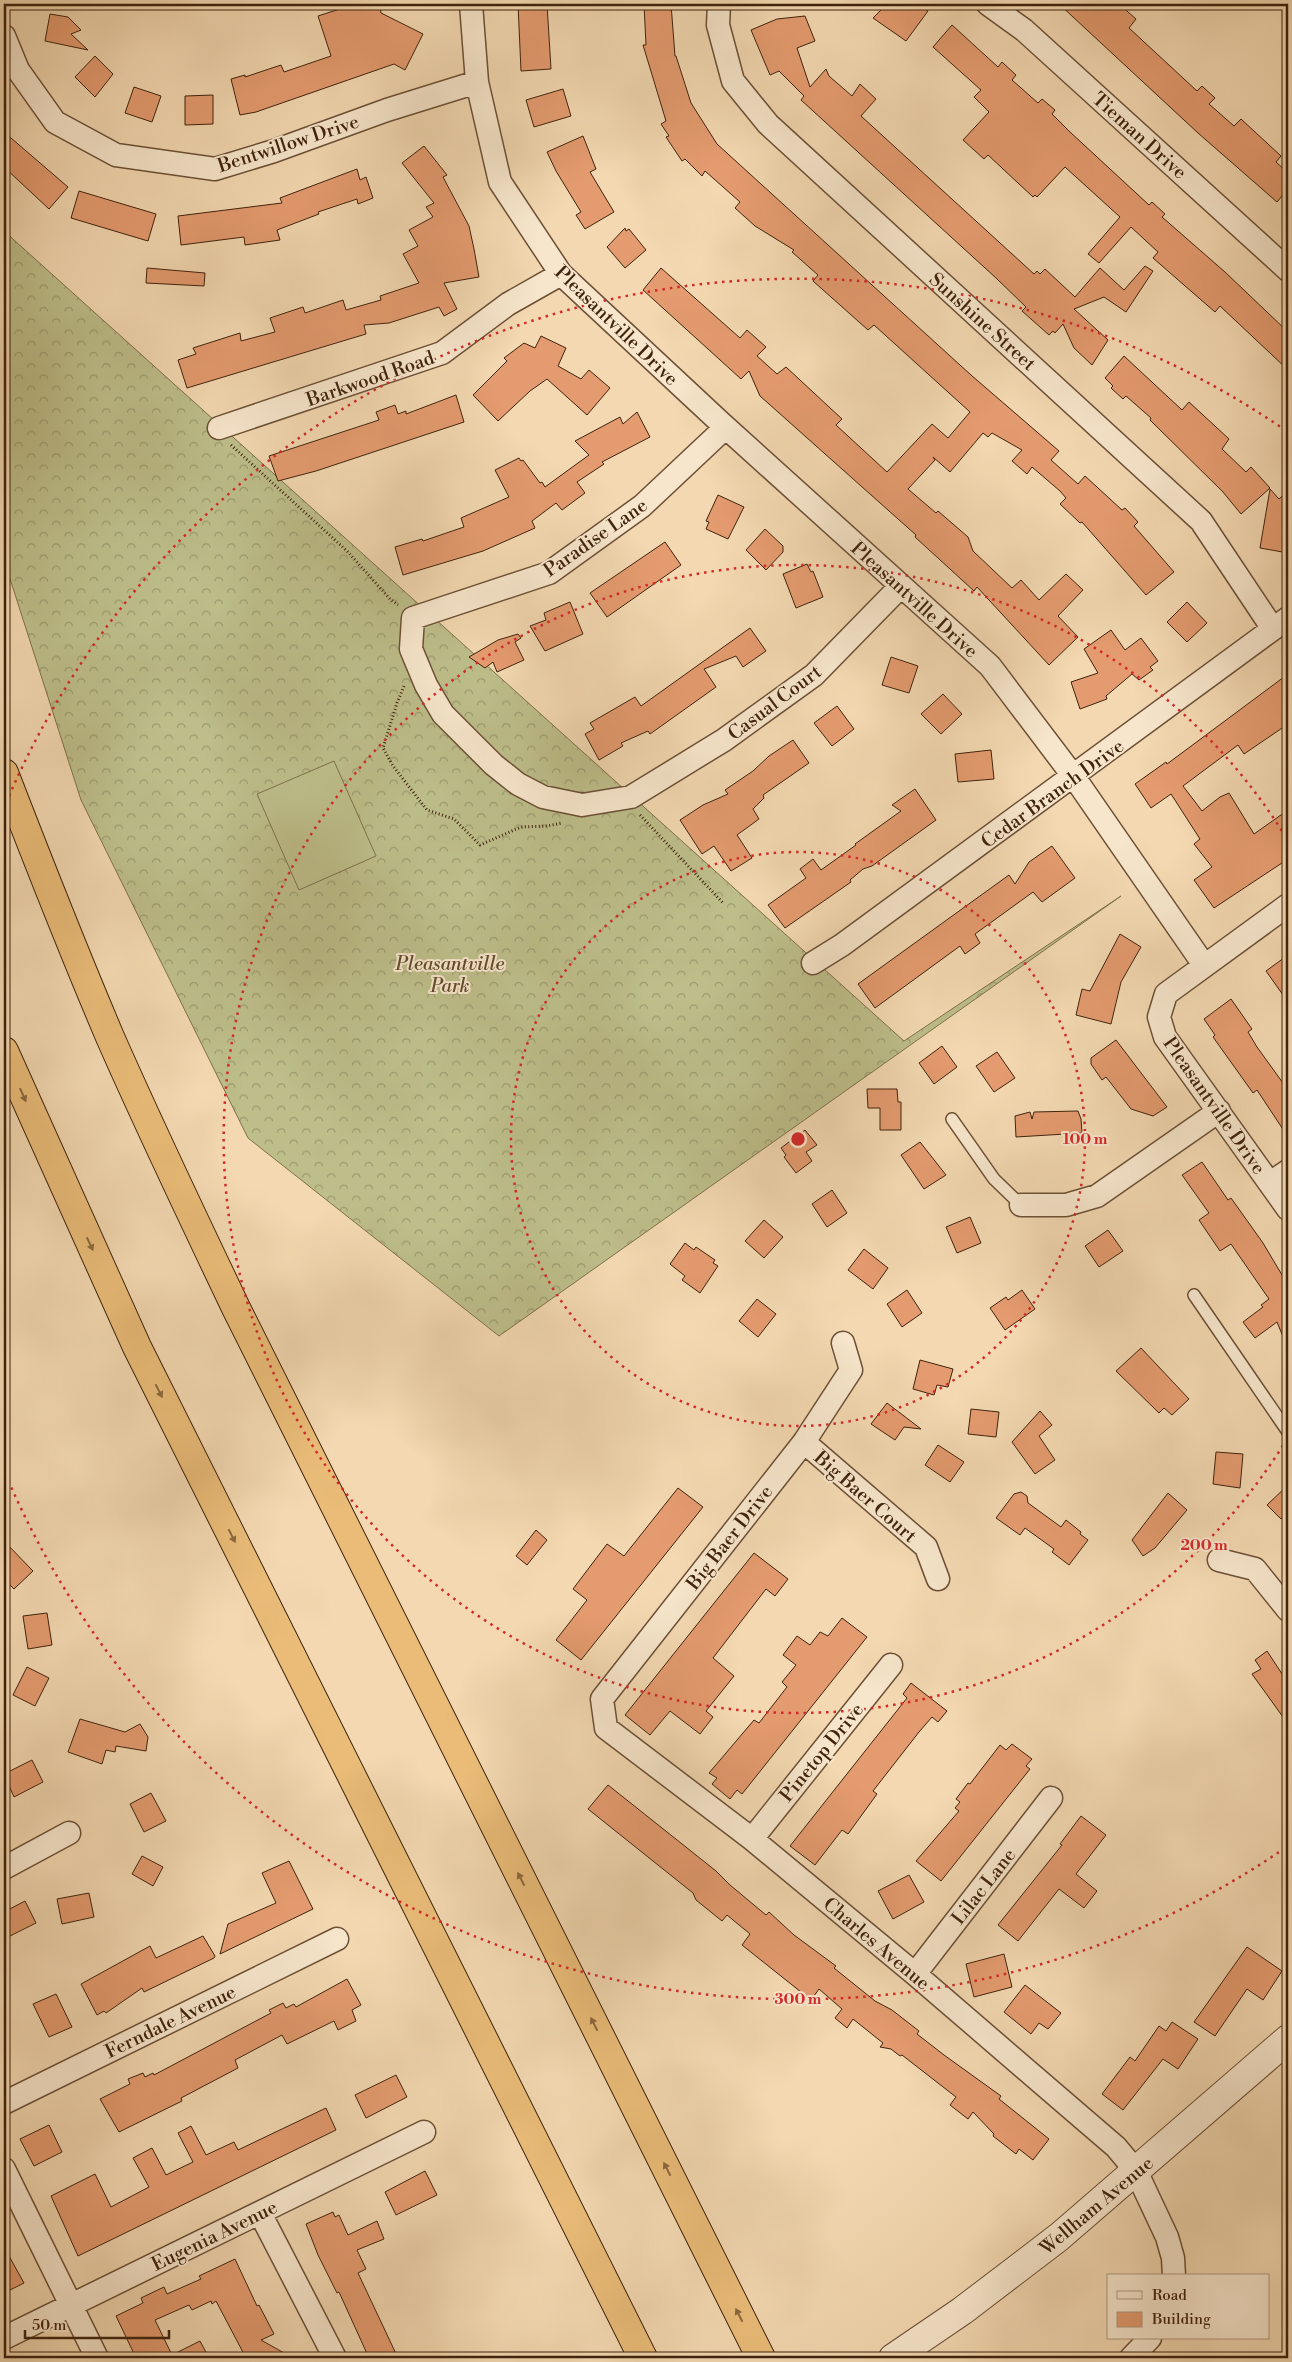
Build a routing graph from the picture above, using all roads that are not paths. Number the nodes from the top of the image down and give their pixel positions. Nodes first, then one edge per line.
1 (471, 4) edge
2 (719, 4) edge
3 (988, 4) edge
4 (4, 36) edge
5 (476, 82) junction
6 (1288, 270) edge
7 (561, 274) junction
8 (219, 428) road end
9 (725, 428) junction
10 (901, 586) junction
11 (1281, 624) edge
12 (4, 773) edge
13 (1074, 777) junction
14 (631, 797) joint
15 (1288, 905) edge
16 (813, 963) dead end
17 (1204, 965) junction
18 (4, 1051) edge
19 (1219, 1111) junction
20 (952, 1119) dead end
21 (1279, 1177) edge
22 (1021, 1205) joint
23 (1288, 1209) edge
24 (1194, 1295) dead end
25 (844, 1343) dead end
26 (1288, 1432) edge
27 (804, 1442) junction
28 (1219, 1560) dead end
29 (938, 1579) dead end
30 (1288, 1610) edge
31 (891, 1665) dead end
32 (606, 1728) joint
33 (1051, 1798) dead end
34 (69, 1833) dead end
35 (752, 1839) junction
36 (4, 1868) edge
37 (337, 1939) dead end
38 (915, 1974) junction
39 (1288, 2039) edge
40 (4, 2103) edge
41 (424, 2132) dead end
42 (4, 2169) edge
43 (1136, 2171) junction
44 (260, 2212) junction
45 (1174, 2274) edge
46 (72, 2305) junction
47 (4, 2338) edge
48 (1148, 2340) edge
49 (98, 2358) edge
50 (335, 2358) edge
51 (642, 2358) edge
52 (761, 2358) edge
53 (893, 2358) edge
54 (1131, 2358) edge

1 - 5 street, Pleasantville Drive
2 - 11 street, Sunshine Street
3 - 6 street, Tieman Drive
4 - 5 street, Bentwillow Drive
5 - 7 street, Pleasantville Drive
7 - 8 street, Barkwood Road
7 - 9 street, Pleasantville Drive
9 - 10 street, Pleasantville Drive
9 - 14 street, Paradise Lane
10 - 13 street, Pleasantville Drive
10 - 14 street, Casual Court
11 - 13 street, Cedar Branch Drive
52 -> 12 highway
13 - 16 street, Cedar Branch Drive
13 - 17 street, Pleasantville Drive
15 - 17 street
17 - 19 street, Pleasantville Drive
18 -> 51 highway
19 - 21 street, Pleasantville Drive
19 - 22 street
20 - 22 lane
21 - 23 street, Pleasantville Drive
24 - 26 lane
25 - 27 street, Big Baer Drive
27 - 29 street, Big Baer Court
27 - 32 street, Big Baer Drive
28 - 30 street
31 - 35 street, Pinetop Drive
32 - 35 street, Charles Avenue
33 - 38 street, Lilac Lane
34 - 36 street
35 - 38 street, Charles Avenue
37 - 40 street, Ferndale Avenue
38 - 43 street, Charles Avenue
39 - 43 street, Wellham Avenue
41 - 44 street, Eugenia Avenue
42 - 46 street
43 - 45 street, Charles Avenue
43 - 53 street, Wellham Avenue
44 - 46 street, Eugenia Avenue
44 - 50 street
46 - 47 street, Eugenia Avenue
46 - 49 street
48 - 54 street

